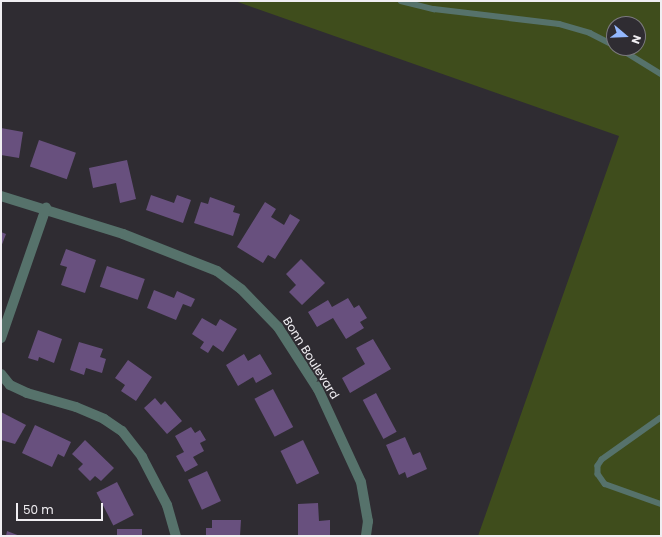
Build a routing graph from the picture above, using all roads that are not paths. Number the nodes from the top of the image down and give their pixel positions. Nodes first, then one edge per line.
1 (401, 1) edge
2 (606, 41) edge
3 (632, 56) edge
4 (661, 74) edge
5 (1, 196) edge
6 (46, 208) junction
7 (1, 338) edge
8 (1, 374) edge
9 (661, 418) edge
10 (661, 504) edge
11 (176, 536) edge
12 (366, 536) edge

1 - 2 lane
3 - 4 lane
5 - 6 street, Bonn Boulevard
6 - 7 street
6 - 12 street, Bonn Boulevard
8 - 11 street
9 - 10 lane

